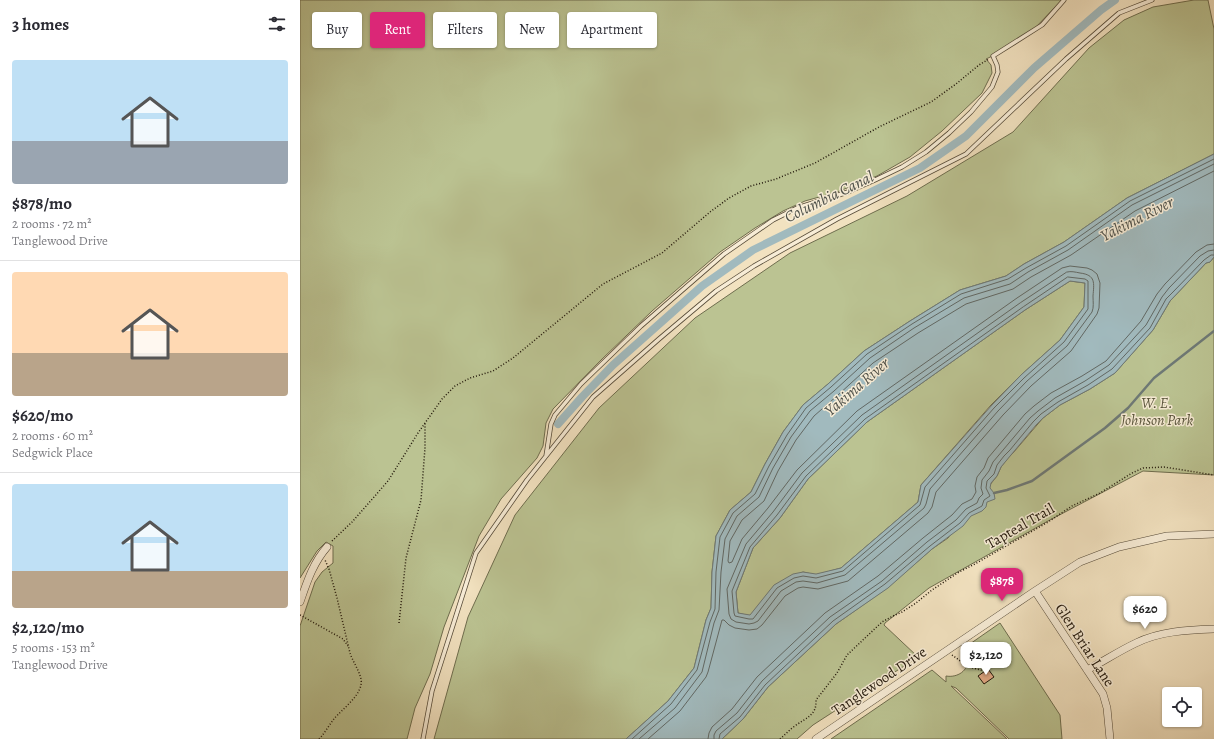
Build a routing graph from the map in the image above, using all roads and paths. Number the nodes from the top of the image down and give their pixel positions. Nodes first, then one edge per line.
1 (1064, 0) edge
2 (1152, 0) edge
3 (993, 56) junction
4 (425, 423) junction
5 (546, 457) junction
6 (1214, 475) edge
7 (1214, 534) edge
8 (327, 547) joint
9 (321, 553) junction
10 (1035, 591) junction
11 (300, 601) edge
12 (300, 615) edge
13 (399, 623) dead end
14 (1214, 629) edge
15 (349, 648) junction
16 (946, 651) junction
17 (1088, 670) junction
18 (983, 672) dead end
19 (319, 739) edge
20 (422, 739) edge
21 (780, 739) edge
22 (816, 739) edge
23 (1110, 739) edge

1 - 3 lane
2 - 5 lane
3 - 4 path
3 - 5 lane
4 - 8 path
4 - 13 path
5 - 20 lane
6 - 21 path, Tapteal Trail
7 - 10 street, Tanglewood Drive
8 - 9 street
9 - 11 street
9 - 15 path
10 - 16 street, Tanglewood Drive
10 - 17 street, Glen Briar Lane
12 - 15 path
14 - 17 street
15 - 19 path
16 - 18 path
16 - 22 street, Tanglewood Drive
17 - 23 street, Glen Briar Lane

